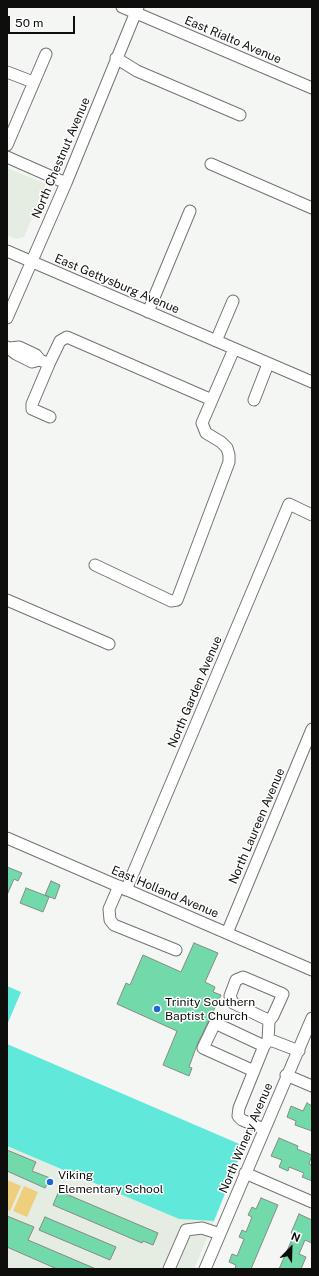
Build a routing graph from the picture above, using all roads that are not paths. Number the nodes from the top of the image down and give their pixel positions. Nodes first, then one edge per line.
1 (122, 7) edge
2 (137, 10) edge
3 (46, 54) dead end
4 (116, 58) junction
5 (7, 72) edge
6 (33, 82) junction
7 (312, 88) edge
8 (240, 115) dead end
9 (7, 145) edge
10 (7, 157) edge
11 (211, 164) dead end
12 (66, 182) junction
13 (312, 208) edge
14 (190, 211) dead end
15 (7, 251) edge
16 (31, 261) junction
17 (233, 301) dead end
18 (148, 312) junction
19 (7, 318) edge
20 (216, 341) junction
21 (9, 348) edge
22 (234, 349) junction
23 (44, 362) junction
24 (268, 364) junction
25 (312, 382) edge
26 (212, 400) junction
27 (254, 400) dead end
28 (50, 418) dead end
29 (312, 515) edge
30 (94, 565) dead end
31 (7, 600) edge
32 (110, 644) dead end
33 (312, 729) edge
34 (7, 838) edge
35 (122, 888) junction
36 (227, 933) junction
37 (176, 950) dead end
38 (312, 970) edge
39 (312, 1018) edge
40 (266, 1019) dead end
41 (266, 1044) junction
42 (299, 1051) junction
43 (254, 1072) junction
44 (286, 1075) junction
45 (312, 1086) edge
46 (264, 1129) junction
47 (245, 1173) junction
48 (312, 1202) edge
49 (220, 1234) junction
50 (169, 1269) edge
51 (205, 1269) edge

1 - 2 street, East Rialto Avenue
2 - 4 street, North Chestnut Avenue
2 - 7 street, East Rialto Avenue
3 - 6 street
4 - 8 street
4 - 12 street, North Chestnut Avenue
5 - 6 street
6 - 9 street
10 - 12 street
11 - 13 street
12 - 16 street, North Chestnut Avenue
14 - 18 street
15 - 16 street, East Gettysburg Avenue
16 - 18 street, East Gettysburg Avenue
16 - 19 street, North Chestnut Avenue
17 - 20 street
18 - 20 street, East Gettysburg Avenue
20 - 22 street, East Gettysburg Avenue
21 - 23 street
22 - 24 street, East Gettysburg Avenue
22 - 26 street
23 - 26 street
23 - 28 street
24 - 25 street, East Gettysburg Avenue
24 - 27 street
26 - 30 street
29 - 35 street, North Garden Avenue
31 - 32 street
33 - 36 street, North Laureen Avenue
34 - 35 street, East Holland Avenue
35 - 36 street, East Holland Avenue
35 - 37 street, North Garden Avenue
36 - 38 street, East Holland Avenue
39 - 42 street, North Winery Avenue
40 - 41 street
41 - 42 street
41 - 43 street
41 - 43 street
42 - 44 street, North Winery Avenue
43 - 46 street
44 - 45 street
44 - 46 street, North Winery Avenue
46 - 47 street, North Winery Avenue
47 - 48 street
47 - 49 street, North Winery Avenue
49 - 50 street
49 - 51 street, North Winery Avenue

